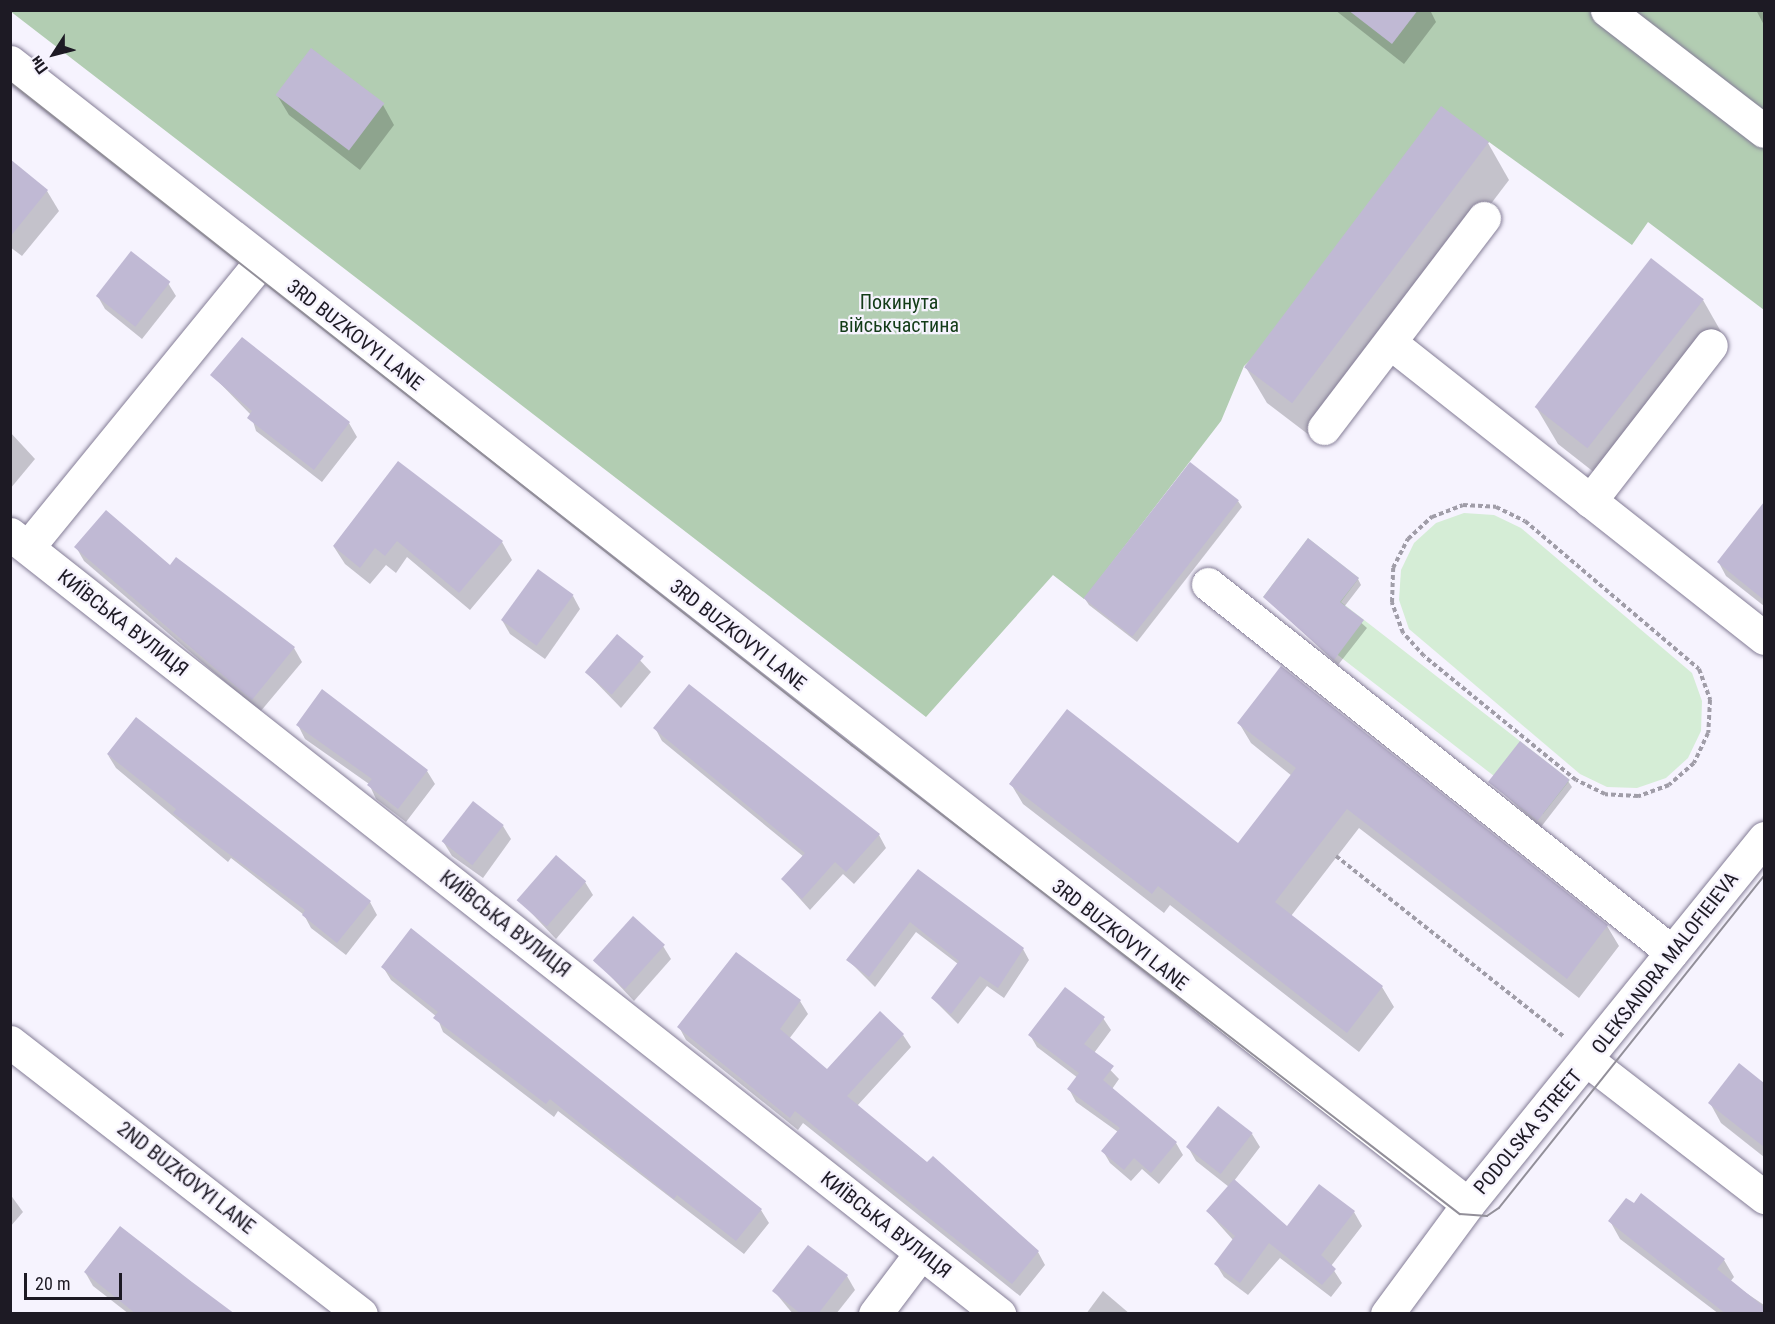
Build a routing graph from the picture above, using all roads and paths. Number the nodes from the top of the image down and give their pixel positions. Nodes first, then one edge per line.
1 (1606, 10) edge
2 (10, 62) edge
3 (1764, 131) edge
4 (1484, 218) dead end
5 (261, 261) junction
6 (1392, 344) junction
7 (1711, 345) dead end
8 (1324, 429) dead end
9 (1590, 501) junction
10 (19, 541) edge
11 (1208, 584) dead end
12 (1764, 638) edge
13 (1677, 645) joint
14 (1764, 837) edge
15 (1336, 855) dead end
16 (1672, 952) junction
17 (10, 1042) edge
18 (1587, 1060) junction
19 (1764, 1197) edge
20 (1468, 1204) junction
21 (921, 1253) junction
22 (361, 1314) edge
23 (875, 1314) edge
24 (999, 1314) edge
25 (1387, 1314) edge

1 - 3 street
2 - 5 street, 3RD BUZKOVYI LANE
4 - 6 street
5 - 10 street
5 - 20 street, 3RD BUZKOVYI LANE
6 - 8 street
6 - 9 street
7 - 9 street
9 - 12 street
10 - 21 street, КИЇВСЬКА ВУЛИЦЯ
11 - 16 street
13 - 13 path
14 - 16 street, OLEKSANDRA MALOFIEIEVA
15 - 18 path
16 - 18 street, OLEKSANDRA MALOFIEIEVA
17 - 22 street, 2ND BUZKOVYI LANE
18 - 19 street
18 - 20 street, PODOLSKA STREET
20 - 25 street
21 - 23 street
21 - 24 street, КИЇВСЬКА ВУЛИЦЯ

